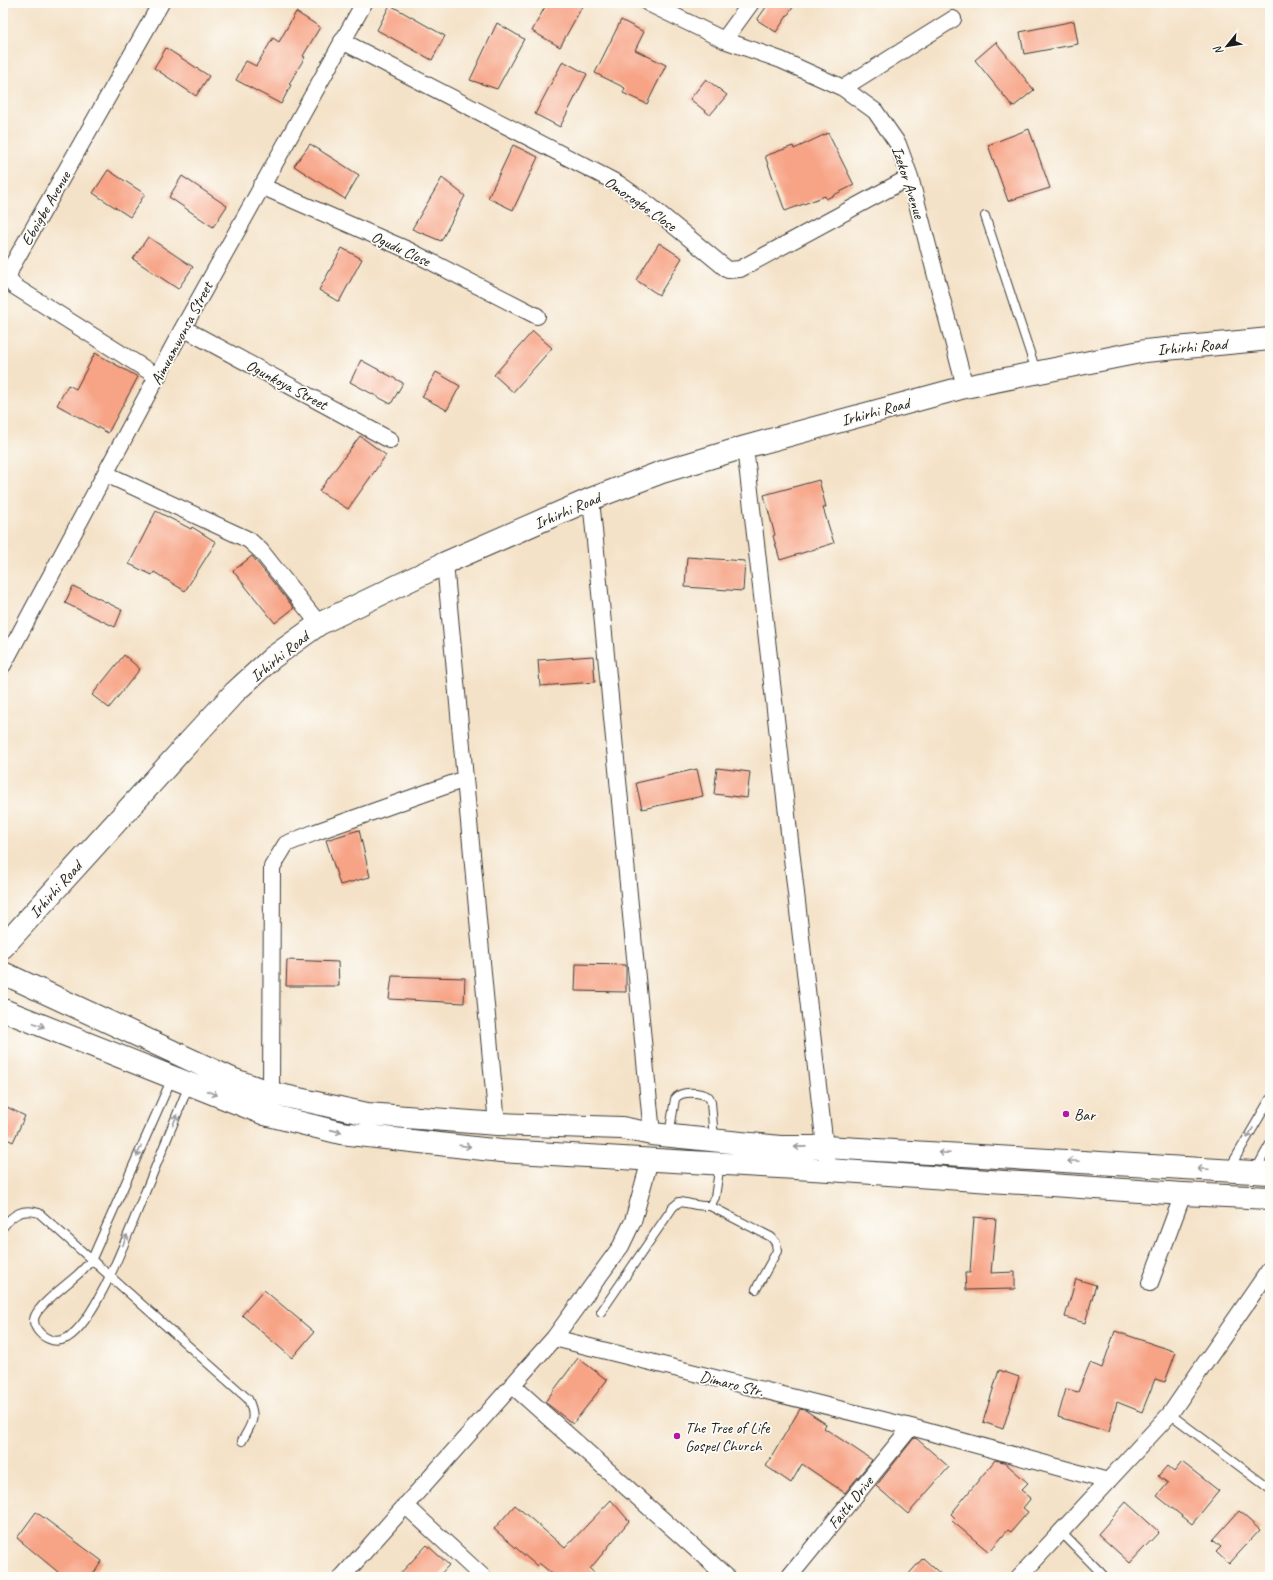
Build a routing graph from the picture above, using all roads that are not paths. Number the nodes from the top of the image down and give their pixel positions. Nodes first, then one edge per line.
1 (161, 3) edge
2 (364, 3) edge
3 (648, 3) edge
4 (751, 3) edge
5 (953, 19) dead end
6 (724, 40) junction
7 (342, 41) junction
8 (843, 88) junction
9 (910, 177) junction
10 (261, 186) junction
11 (984, 216) dead end
12 (537, 316) dead end
13 (183, 328) junction
14 (1270, 339) edge
15 (1036, 372) junction
16 (158, 377) junction
17 (965, 387) junction
18 (390, 440) dead end
19 (745, 447) junction
20 (106, 474) junction
21 (591, 499) junction
22 (445, 563) junction
23 (319, 624) junction
24 (3, 665) edge
25 (465, 779) junction
26 (3, 947) edge
27 (3, 973) edge
28 (3, 1010) edge
29 (181, 1080) junction
30 (271, 1093) junction
31 (1270, 1099) edge
32 (497, 1124) junction
33 (661, 1134) junction
34 (714, 1140) junction
35 (1270, 1144) edge
36 (825, 1146) junction
37 (650, 1160) junction
38 (720, 1164) junction
39 (829, 1170) junction
40 (1228, 1170) junction
41 (1262, 1172) edge
42 (1183, 1194) junction
43 (1270, 1198) edge
44 (710, 1206) junction
45 (3, 1227) edge
46 (91, 1260) junction
47 (1270, 1269) edge
48 (110, 1276) junction
49 (1150, 1283) dead end
50 (756, 1289) dead end
51 (601, 1312) dead end
52 (554, 1338) junction
53 (512, 1385) junction
54 (1170, 1414) junction
55 (911, 1427) junction
56 (242, 1440) dead end
57 (1108, 1481) junction
58 (1270, 1489) edge
59 (405, 1505) junction
60 (1061, 1532) junction
61 (342, 1577) edge
62 (483, 1577) edge
63 (727, 1577) edge
64 (789, 1577) edge
65 (1019, 1577) edge
66 (1105, 1577) edge

1 - 16 street, Eboigbe Avenue
2 - 7 street, Aimuamwonsa Street
3 - 6 street, Izekor Avenue
4 - 6 street
5 - 8 street
6 - 8 street, Izekor Avenue
7 - 9 street, Omorogbe Close
7 - 10 street, Aimuamwonsa Street
8 - 9 street, Izekor Avenue
9 - 17 street, Izekor Avenue
10 - 12 street, Ogudu Close
10 - 13 street, Aimuamwonsa Street
11 - 15 lane
13 - 16 street, Aimuamwonsa Street
13 - 18 street, Ogunkoya Street
14 - 15 main road, Irhirhi Road
15 - 17 main road, Irhirhi Road
16 - 20 street, Aimuamwonsa Street
17 - 19 main road, Irhirhi Road
19 - 21 main road, Irhirhi Road
19 - 36 street
20 - 23 street
20 - 24 street, Aimuamwonsa Street
21 - 22 main road, Irhirhi Road
21 - 33 street
22 - 23 main road, Irhirhi Road
22 - 25 street
23 - 26 main road, Irhirhi Road
25 - 30 street
25 - 32 street
27 - 30 main road
28 -> 29 main road
29 -> 37 main road
29 -> 46 lane
48 -> 29 lane
30 - 32 main road
31 -> 40 lane
32 - 33 main road
33 - 34 main road
33 - 34 lane
36 -> 34 main road
35 - 41 lane
36 - 39 street
40 -> 36 main road
37 - 38 main road
37 - 52 street
38 - 39 main road
38 - 44 lane
39 - 42 main road
40 - 41 main road
42 - 43 main road
42 - 49 street
44 - 50 lane
44 - 51 lane
45 - 46 lane
46 - 48 lane
46 - 48 lane
47 - 54 street
48 - 56 lane
52 - 53 street
52 - 55 street, Dimaro Str.
53 - 59 street
53 - 63 street
54 - 57 street
54 - 58 lane
55 - 57 street, Dimaro Str.
55 - 64 street, Faith Drive
57 - 60 street
59 - 61 street
59 - 62 street
60 - 65 street
60 - 66 lane

